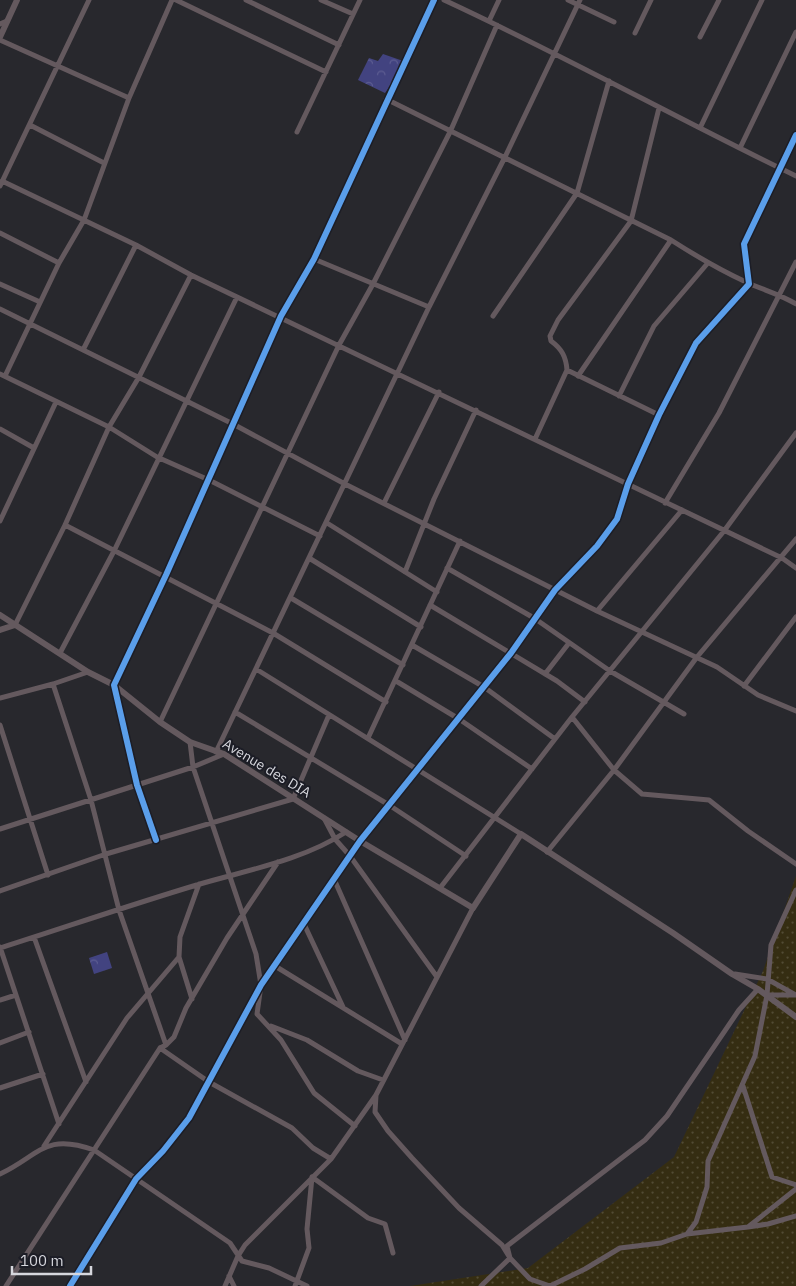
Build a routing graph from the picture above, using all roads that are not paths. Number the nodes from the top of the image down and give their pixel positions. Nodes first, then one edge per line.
1 (17, 0) edge
2 (89, 0) edge
3 (172, 0) edge
4 (176, 0) edge
5 (246, 0) edge
6 (321, 0) edge
7 (360, 0) edge
8 (434, 0) edge
9 (444, 0) edge
10 (499, 0) edge
11 (568, 0) edge
12 (651, 0) edge
13 (719, 0) edge
14 (762, 0) edge
15 (579, 2) edge
16 (353, 14) junction
17 (8, 21) junction
18 (489, 21) junction
19 (614, 22) dead end
20 (0, 24) edge
21 (497, 26) junction
22 (796, 32) edge
23 (635, 33) dead end
24 (700, 37) dead end
25 (0, 38) edge
26 (339, 45) junction
27 (556, 54) junction
28 (57, 65) junction
29 (326, 72) junction
30 (609, 81) junction
31 (130, 98) junction
32 (386, 99) junction
33 (659, 108) junction
34 (30, 125) junction
35 (700, 128) junction
36 (297, 132) dead end
37 (450, 132) junction
38 (796, 136) edge
39 (740, 148) junction
40 (505, 157) junction
41 (104, 163) junction
42 (780, 168) junction
43 (796, 176) edge
44 (1, 183) edge
45 (577, 193) junction
46 (84, 220) junction
47 (630, 221) junction
48 (0, 233) edge
49 (671, 240) junction
50 (136, 245) junction
51 (314, 259) junction
52 (59, 262) junction
53 (796, 262) edge
54 (707, 264) junction
55 (191, 275) junction
56 (0, 284) edge
57 (373, 284) junction
58 (749, 284) junction
59 (779, 294) junction
60 (237, 297) junction
61 (40, 302) junction
62 (796, 304) edge
63 (429, 307) junction
64 (0, 309) edge
65 (281, 316) junction
66 (494, 316) dead end
67 (30, 323) junction
68 (339, 345) junction
69 (83, 350) junction
70 (567, 370) junction
71 (398, 373) junction
72 (2, 375) edge
73 (578, 376) junction
74 (139, 377) junction
75 (439, 392) junction
76 (620, 396) junction
77 (56, 402) junction
78 (188, 402) junction
79 (476, 410) junction
80 (659, 415) junction
81 (233, 424) junction
82 (109, 428) junction
83 (0, 430) edge
84 (796, 433) edge
85 (535, 439) junction
86 (34, 448) junction
87 (289, 455) junction
88 (157, 457) junction
89 (209, 480) junction
90 (344, 484) junction
91 (628, 484) junction
92 (384, 503) junction
93 (665, 503) junction
94 (263, 508) junction
95 (682, 510) junction
96 (0, 521) edge
97 (327, 523) junction
98 (424, 523) junction
99 (65, 525) junction
100 (724, 531) junction
101 (320, 536) junction
102 (796, 539) edge
103 (460, 540) junction
104 (114, 551) junction
105 (309, 558) junction
106 (782, 558) junction
107 (448, 568) junction
108 (796, 568) edge
109 (405, 572) junction
110 (166, 576) junction
111 (555, 590) junction
112 (436, 592) junction
113 (290, 598) junction
114 (217, 604) junction
115 (430, 606) junction
116 (597, 612) junction
117 (0, 616) edge
118 (796, 617) edge
119 (534, 618) junction
120 (15, 624) junction
121 (421, 627) junction
122 (0, 630) edge
123 (274, 633) junction
124 (642, 633) junction
125 (569, 643) junction
126 (412, 645) junction
127 (60, 653) junction
128 (511, 653) junction
129 (697, 657) junction
130 (403, 665) junction
131 (256, 669) junction
132 (610, 671) junction
133 (88, 672) junction
134 (545, 674) junction
135 (396, 681) junction
136 (53, 684) junction
137 (114, 685) junction
138 (744, 686) junction
139 (484, 687) junction
140 (0, 698) edge
141 (386, 702) junction
142 (585, 702) junction
143 (664, 702) junction
144 (795, 710) edge
145 (236, 712) junction
146 (684, 714) dead end
147 (329, 715) junction
148 (572, 717) junction
149 (458, 718) junction
150 (160, 722) junction
151 (0, 725) edge
152 (368, 738) junction
153 (555, 739) junction
154 (190, 742) junction
155 (216, 752) junction
156 (224, 754) junction
157 (312, 758) junction
158 (193, 767) junction
159 (532, 769) junction
160 (417, 770) junction
161 (614, 770) junction
162 (137, 785) junction
163 (294, 799) junction
164 (91, 800) junction
165 (389, 805) junction
166 (496, 817) junction
167 (324, 818) junction
168 (31, 819) junction
169 (211, 823) junction
170 (0, 829) edge
171 (346, 832) junction
172 (521, 834) junction
173 (335, 839) junction
174 (156, 840) junction
175 (360, 841) junction
176 (547, 852) junction
177 (106, 854) junction
178 (350, 856) junction
179 (466, 856) junction
180 (278, 862) junction
181 (796, 864) edge
182 (48, 875) junction
183 (228, 876) junction
184 (334, 879) junction
185 (200, 884) junction
186 (440, 888) junction
187 (796, 890) edge
188 (0, 891) edge
189 (473, 908) junction
190 (120, 910) junction
191 (244, 916) junction
192 (304, 924) junction
193 (34, 937) junction
194 (0, 948) edge
195 (179, 957) junction
196 (275, 966) junction
197 (732, 974) junction
198 (437, 977) junction
199 (767, 979) junction
200 (261, 985) junction
201 (758, 988) junction
202 (16, 995) junction
203 (148, 995) junction
204 (768, 995) junction
205 (796, 995) edge
206 (192, 999) junction
207 (0, 1000) edge
208 (343, 1008) junction
209 (257, 1014) junction
210 (796, 1016) edge
211 (29, 1032) junction
212 (403, 1042) junction
213 (0, 1043) edge
214 (163, 1046) junction
215 (43, 1074) junction
216 (383, 1080) junction
217 (209, 1082) junction
218 (86, 1083) junction
219 (743, 1086) junction
220 (0, 1088) edge
221 (376, 1095) junction
222 (59, 1124) junction
223 (355, 1126) junction
224 (44, 1146) junction
225 (94, 1150) junction
226 (331, 1159) junction
227 (0, 1174) edge
228 (312, 1177) junction
229 (136, 1179) junction
230 (796, 1185) edge
231 (796, 1189) edge
232 (796, 1216) edge
233 (748, 1227) junction
234 (686, 1234) junction
235 (393, 1254) dead end
236 (238, 1256) junction
237 (510, 1258) junction
238 (229, 1274) junction
239 (296, 1284) edge
240 (6, 1286) edge
241 (70, 1286) edge
242 (225, 1286) edge
243 (229, 1286) edge
244 (234, 1286) edge
245 (307, 1286) edge
246 (481, 1286) edge
247 (550, 1286) edge

1 - 17 street
2 - 28 street
3 - 31 street
4 - 29 street
5 - 26 street
6 - 16 street
7 - 16 street
8 - 32 street
9 - 18 street
10 - 18 street
11 - 15 street
12 - 23 street
13 - 24 street
14 - 35 street
15 - 19 street
15 - 27 street
16 - 26 street
17 - 20 street
17 - 25 street
18 - 21 street
21 - 27 street
21 - 37 street
22 - 39 street
25 - 28 street
26 - 29 street
27 - 30 street
27 - 40 street
28 - 31 street
28 - 34 street
29 - 36 street
30 - 33 street
30 - 45 street
31 - 41 street
32 - 37 street
32 - 51 street
33 - 35 street
33 - 47 street
34 - 41 street
34 - 44 street
35 - 39 street
37 - 40 street
37 - 57 street
38 - 42 street
39 - 42 street
40 - 45 street
40 - 63 street
41 - 46 street
42 - 43 street
42 - 58 street
44 - 46 street
45 - 47 street
45 - 66 street
46 - 50 street
46 - 52 street
47 - 49 street
47 - 70 street
48 - 52 street
49 - 54 street
49 - 73 street
50 - 55 street
50 - 69 street
51 - 57 street
51 - 65 street
52 - 61 street
53 - 59 street
54 - 58 street
54 - 76 street
55 - 60 street
55 - 74 street
56 - 61 street
57 - 63 street
57 - 68 street
58 - 59 street
58 - 80 street
59 - 62 street
59 - 93 street
60 - 65 street
60 - 78 street
61 - 67 street
63 - 71 street
64 - 67 street
65 - 68 street
65 - 81 street
67 - 69 street
67 - 72 street
68 - 71 street
68 - 87 street
69 - 74 street
70 - 73 street
70 - 85 street
71 - 75 street
71 - 90 street
72 - 77 street
73 - 76 street
74 - 78 street
74 - 82 street
75 - 79 street
75 - 92 street
76 - 80 street
77 - 82 street
77 - 86 street
78 - 81 street
78 - 88 street
79 - 85 street
79 - 98 street
80 - 91 street
81 - 87 street
81 - 89 street
82 - 88 street
82 - 99 street
83 - 86 street
84 - 100 street
85 - 91 street
86 - 96 street
87 - 90 street
87 - 94 street
88 - 89 street
88 - 104 street
89 - 94 street
89 - 110 street
90 - 92 street
90 - 97 street
91 - 93 street
91 - 111 street
92 - 98 street
93 - 95 street
94 - 101 street
94 - 114 street
95 - 100 street
95 - 116 street
97 - 101 street
97 - 109 street
98 - 103 street
98 - 109 street
99 - 104 street
99 - 120 street
100 - 106 street
100 - 124 street
101 - 105 street
102 - 106 street
103 - 107 street
103 - 111 street
104 - 110 street
104 - 127 street
105 - 113 street
105 - 121 street
106 - 108 street
106 - 129 street
107 - 112 street
107 - 119 street
109 - 112 street
110 - 114 street
110 - 137 street
111 - 116 street
111 - 119 street
112 - 115 street
113 - 123 street
113 - 130 street
114 - 123 street
114 - 150 street
115 - 121 street
115 - 128 street
116 - 124 street
117 - 120 street, Avenue des DIA
118 - 138 street
119 - 125 street
119 - 128 street
120 - 122 street
120 - 127 street, Avenue des DIA
121 - 126 street
123 - 131 street
123 - 141 street
124 - 129 street
124 - 132 street
125 - 132 street
125 - 134 street
126 - 130 street
126 - 139 street
127 - 133 street, Avenue des DIA
128 - 134 street
128 - 139 street
129 - 138 street
129 - 143 street
130 - 135 street
131 - 145 street
131 - 147 street
132 - 142 street
132 - 143 street
133 - 136 street
133 - 137 street, Avenue des DIA
134 - 142 street
135 - 141 street
135 - 149 street
136 - 140 street
136 - 164 street
137 - 150 street, Avenue des DIA
137 - 162 street
138 - 144 street
139 - 149 street
139 - 153 street
141 - 152 street
142 - 148 street
143 - 146 street
143 - 161 street
145 - 155 street
145 - 157 street
147 - 152 street
147 - 157 street
148 - 153 street
148 - 161 street
149 - 159 street
149 - 160 street
150 - 154 street, Avenue des DIA
151 - 168 street
152 - 160 street
153 - 159 street
154 - 155 street, Avenue des DIA
154 - 158 street
155 - 156 street, Avenue des DIA
156 - 158 street
156 - 163 street, Avenue des DIA
157 - 163 street
157 - 165 street
158 - 162 street
158 - 169 street
159 - 166 street
160 - 165 street
160 - 166 street
161 - 176 street
161 - 181 street
162 - 164 street
162 - 174 street
163 - 167 street, Avenue des DIA
163 - 169 street
164 - 168 street
164 - 177 street
165 - 175 street
165 - 179 street
166 - 172 street
166 - 179 street
167 - 171 street, Avenue des DIA
167 - 173 street
168 - 170 street
168 - 182 street
169 - 174 street
169 - 183 street
171 - 173 street
171 - 175 street, Avenue des DIA
172 - 176 street
172 - 189 street
173 - 178 street
173 - 180 street
174 - 177 street
175 - 178 street
175 - 186 street, Avenue des DIA
176 - 197 street
177 - 182 street
177 - 190 street
178 - 184 street
178 - 198 street
179 - 186 street
180 - 183 street
180 - 191 street
182 - 188 street
183 - 185 street
183 - 191 street
184 - 192 street
184 - 212 street
185 - 190 street
185 - 195 street
186 - 189 street, Avenue des DIA
187 - 199 street
189 - 198 street
190 - 193 street
190 - 203 street
191 - 200 street
191 - 206 street
192 - 196 street
192 - 208 street
193 - 194 street
193 - 218 street
194 - 202 street
195 - 203 street
195 - 206 street
196 - 200 street
196 - 208 street
197 - 199 street
197 - 201 street
198 - 212 street
199 - 204 street
199 - 205 street
200 - 209 street
200 - 217 street
201 - 204 street
201 - 237 street
202 - 207 street
202 - 211 street
203 - 214 street
203 - 218 street
204 - 205 street
204 - 210 street
204 - 219 street
206 - 214 street
208 - 212 street
209 - 216 street
209 - 223 street
211 - 213 street
211 - 215 street
212 - 216 street
214 - 217 street
214 - 225 street
215 - 220 street
215 - 222 street
216 - 221 street
217 - 226 street
217 - 229 street
218 - 222 street
219 - 230 street
219 - 234 street
221 - 223 street
221 - 237 street
222 - 224 street
223 - 226 street
224 - 225 street
224 - 227 street
225 - 229 street
225 - 240 street
226 - 228 street
228 - 235 street
228 - 236 street
228 - 239 street
229 - 236 street
229 - 241 street
231 - 233 street
232 - 233 street
233 - 234 street
234 - 247 street
236 - 238 street
236 - 239 street
237 - 246 street
237 - 247 street
238 - 242 street
238 - 243 street
238 - 244 street
239 - 245 street

